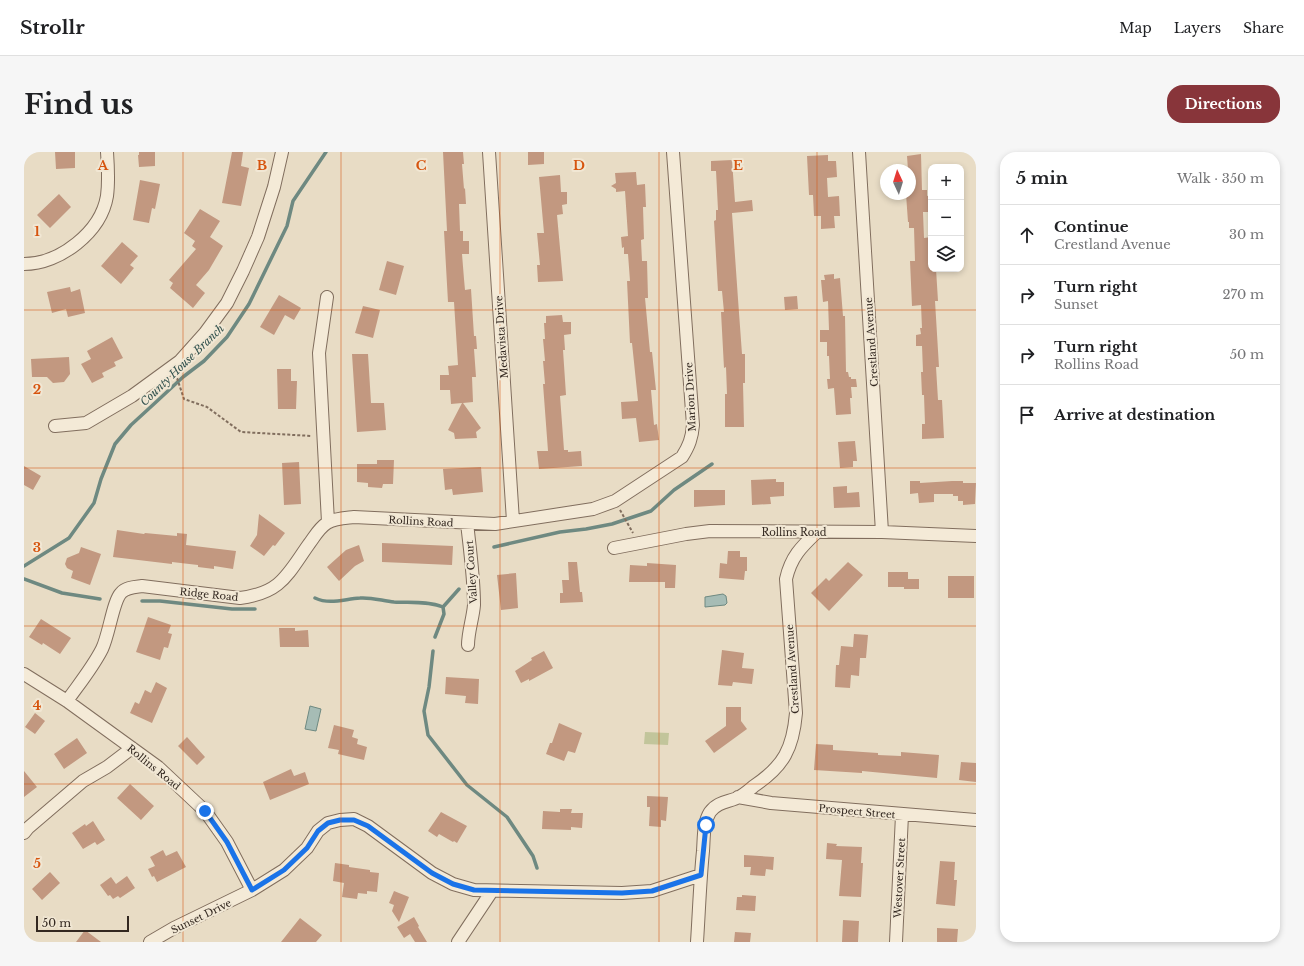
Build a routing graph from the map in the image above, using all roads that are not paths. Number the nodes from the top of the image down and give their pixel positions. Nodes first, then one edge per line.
1 (107, 152) edge
2 (282, 152) edge
3 (489, 152) edge
4 (673, 152) edge
5 (859, 152) edge
6 (24, 264) edge
7 (327, 297) dead end
8 (55, 426) dead end
9 (514, 521) junction
10 (328, 522) junction
11 (467, 523) junction
12 (817, 532) junction
13 (882, 532) junction
14 (976, 536) edge
15 (614, 548) dead end
16 (468, 645) dead end
17 (24, 674) edge
18 (67, 701) junction
19 (132, 748) junction
20 (738, 797) junction
21 (902, 815) junction
22 (976, 820) edge
23 (24, 833) edge
24 (701, 875) junction
25 (252, 890) junction
26 (492, 891) junction
27 (150, 942) edge
28 (458, 942) edge
29 (697, 942) edge
30 (896, 942) edge

1 - 6 street
2 - 8 street
3 - 9 street, Medavista Drive
4 - 9 street, Marion Drive
5 - 13 street, Crestland Avenue
7 - 10 street
9 - 11 street, Rollins Road
10 - 11 street, Rollins Road
10 - 18 street, Ridge Road
11 - 16 street, Valley Court
12 - 13 street, Rollins Road
12 - 15 street, Rollins Road
12 - 20 street, Crestland Avenue
13 - 14 street, Rollins Road
17 - 18 street, Rollins Road
18 - 19 street, Rollins Road
19 - 23 street
19 - 25 street, Rollins Road
20 - 21 street, Prospect Street
20 - 24 street, Crestland Avenue
21 - 22 street, Prospect Street
21 - 30 street, Westover Street
24 - 26 street, Sunset Drive
24 - 29 street, Crestland Avenue
25 - 26 street, Sunset Drive
25 - 27 street, Sunset Drive
26 - 28 street

